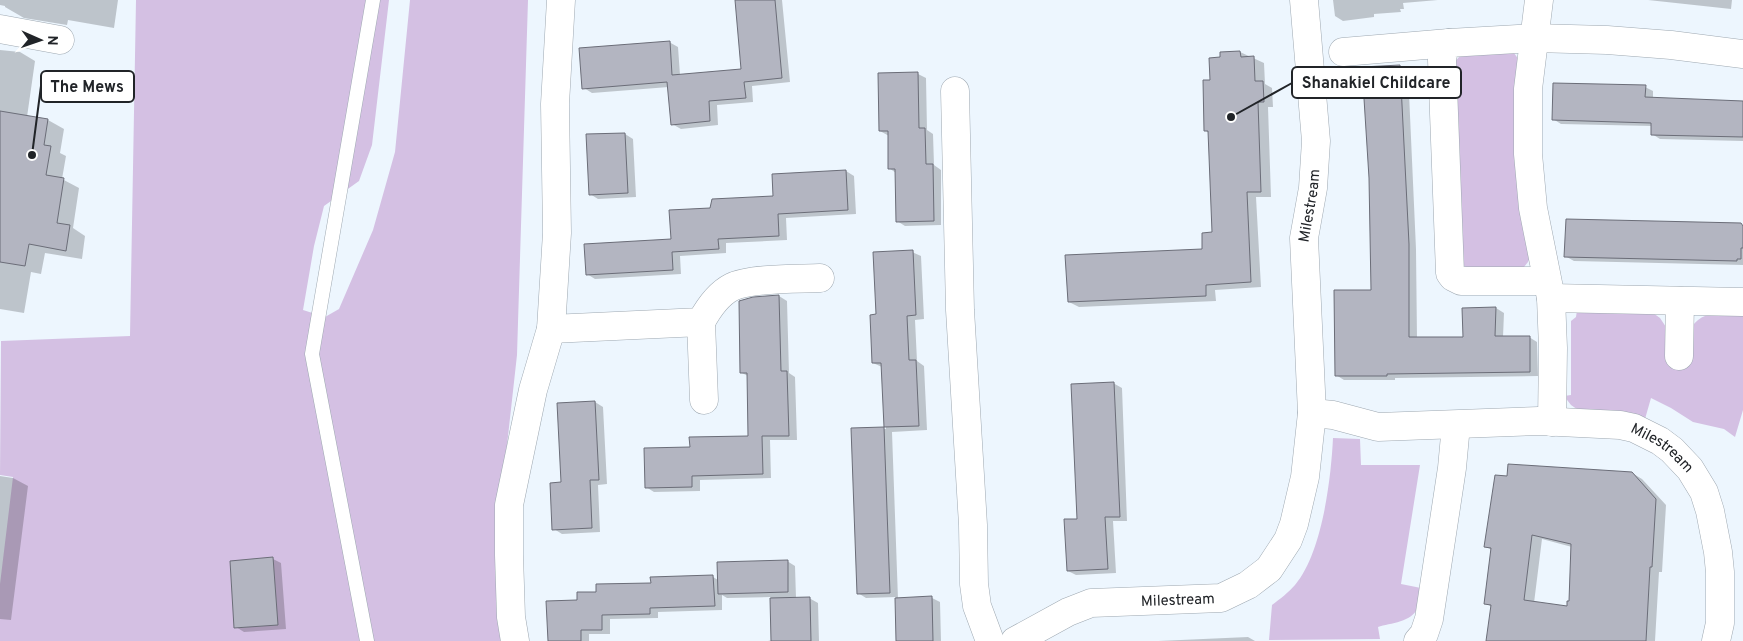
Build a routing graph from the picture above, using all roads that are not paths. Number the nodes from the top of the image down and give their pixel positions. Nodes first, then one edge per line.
1 (373, 0) edge
2 (561, 0) edge
3 (1304, 0) edge
4 (1539, 0) edge
5 (0, 29) edge
6 (1534, 38) junction
7 (60, 40) dead end
8 (1449, 44) junction
9 (1343, 52) dead end
10 (1743, 54) edge
11 (955, 91) dead end
12 (820, 278) dead end
13 (1549, 289) junction
14 (1680, 301) junction
15 (1742, 302) dead end
16 (701, 322) junction
17 (551, 329) junction
18 (1679, 356) dead end
19 (704, 400) dead end
20 (1312, 413) junction
21 (1552, 422) junction
22 (1456, 425) junction
23 (367, 641) edge
24 (514, 641) edge
25 (990, 641) edge
26 (1015, 641) edge
27 (1418, 641) edge
28 (1716, 641) edge

1 - 23 lane
2 - 17 street
3 - 20 street, Milestream
4 - 6 street
5 - 7 street
6 - 8 street
6 - 10 street
6 - 13 street
8 - 9 street
8 - 13 street
11 - 25 street
12 - 16 street
13 - 14 street
13 - 21 street
14 - 15 street
14 - 18 street
16 - 17 street
16 - 19 street
17 - 24 street
20 - 22 street, Milestream
20 - 26 street, Milestream
21 - 22 street, Milestream
21 - 28 street, Milestream
22 - 27 street

